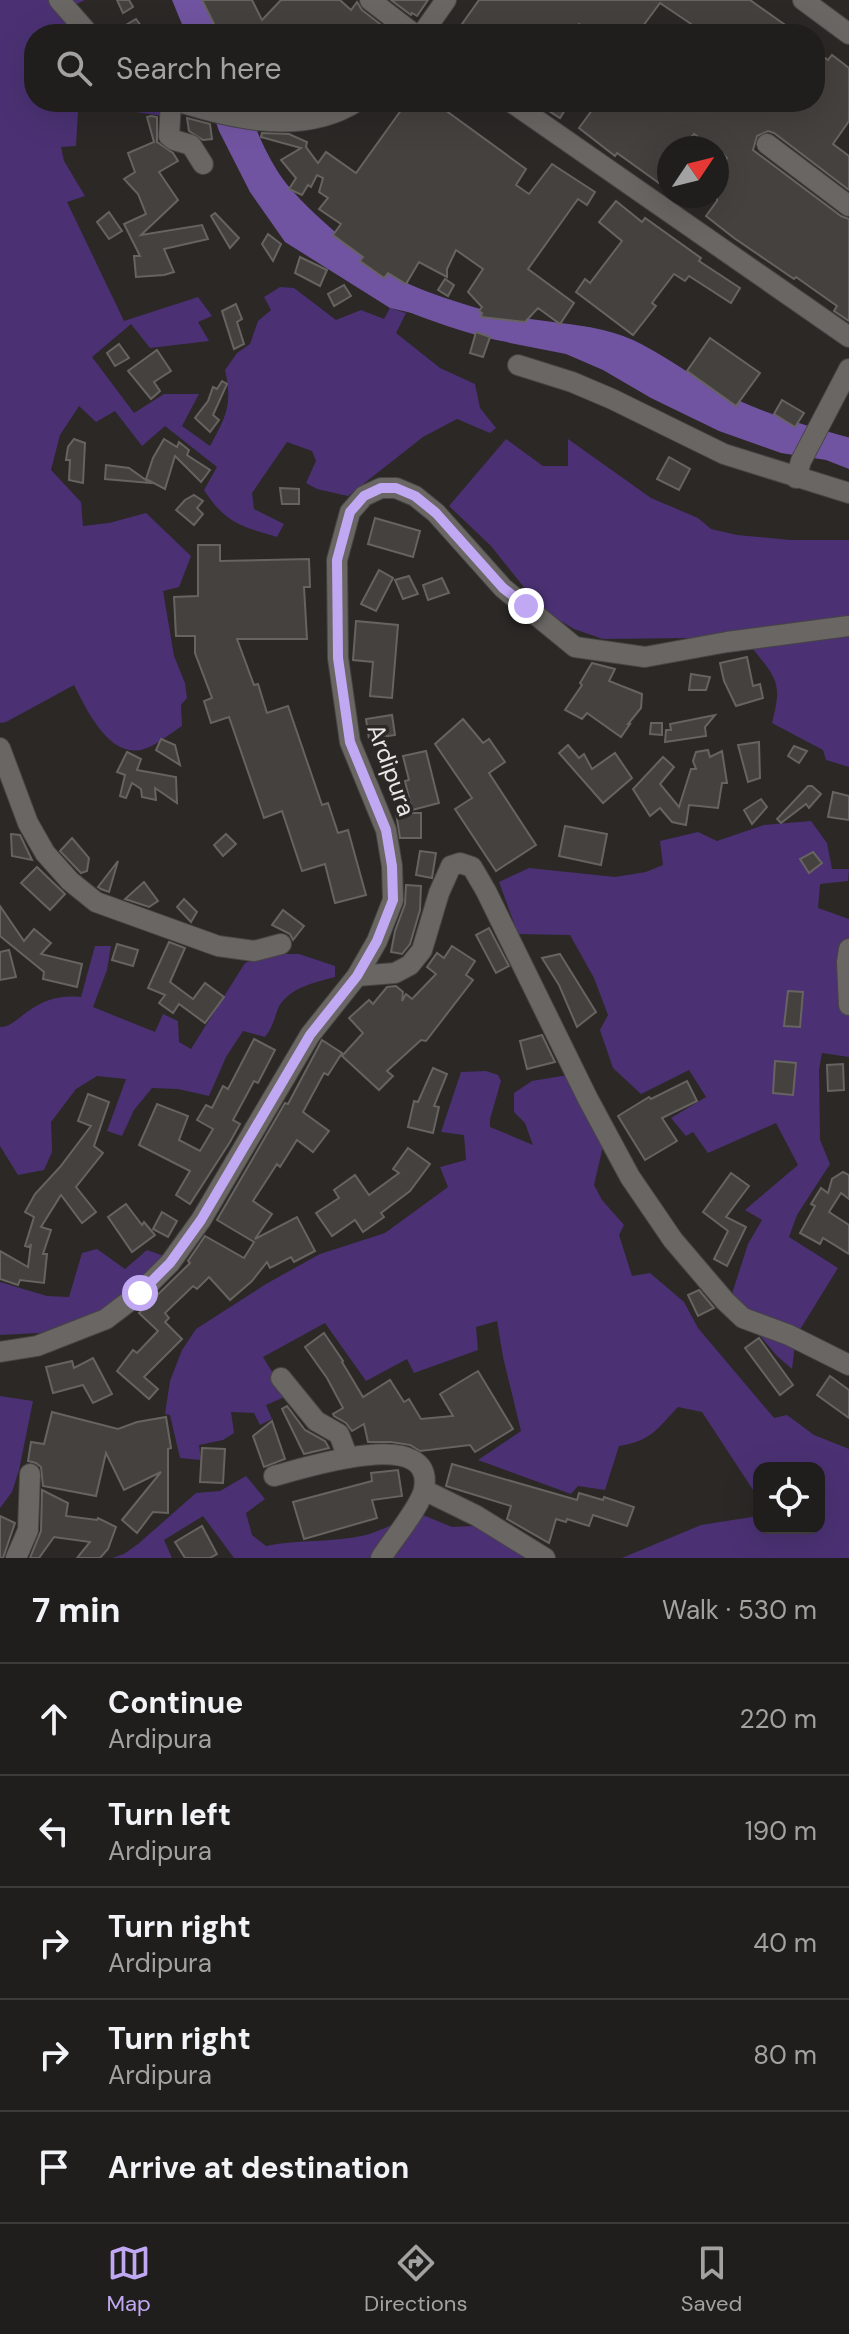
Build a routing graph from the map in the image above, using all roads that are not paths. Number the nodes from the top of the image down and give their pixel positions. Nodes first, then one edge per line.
1 (59, 0) edge
2 (370, 0) edge
3 (446, 0) edge
4 (803, 0) edge
5 (80, 24) edge
6 (401, 24) edge
7 (429, 24) edge
8 (849, 34) edge
9 (170, 112) edge
10 (223, 112) edge
11 (339, 112) edge
12 (525, 112) edge
13 (767, 144) dead end
14 (203, 164) dead end
15 (849, 206) edge
16 (844, 334) edge
17 (518, 365) dead end
18 (849, 369) edge
19 (798, 469) junction
20 (849, 493) edge
21 (849, 626) edge
22 (0, 748) edge
23 (281, 944) dead end
24 (849, 949) edge
25 (357, 976) junction
26 (849, 1005) edge
27 (0, 1352) edge
28 (849, 1365) edge
29 (281, 1378) dead end
30 (348, 1458) junction
31 (30, 1474) dead end
32 (274, 1476) dead end
33 (424, 1490) junction
34 (16, 1558) edge
35 (381, 1558) edge
36 (545, 1558) edge

1 - 5 street
2 - 6 street
3 - 7 street
4 - 8 street
9 - 14 street
10 - 11 street
12 - 16 street
13 - 15 street
17 - 19 street
18 - 19 street
19 - 20 street
21 - 25 street, Ardipura
22 - 23 street
24 - 26 street
25 - 27 street, Ardipura
25 - 28 street
29 - 30 street
30 - 32 street
30 - 33 street
31 - 34 street
33 - 35 street
33 - 36 street

